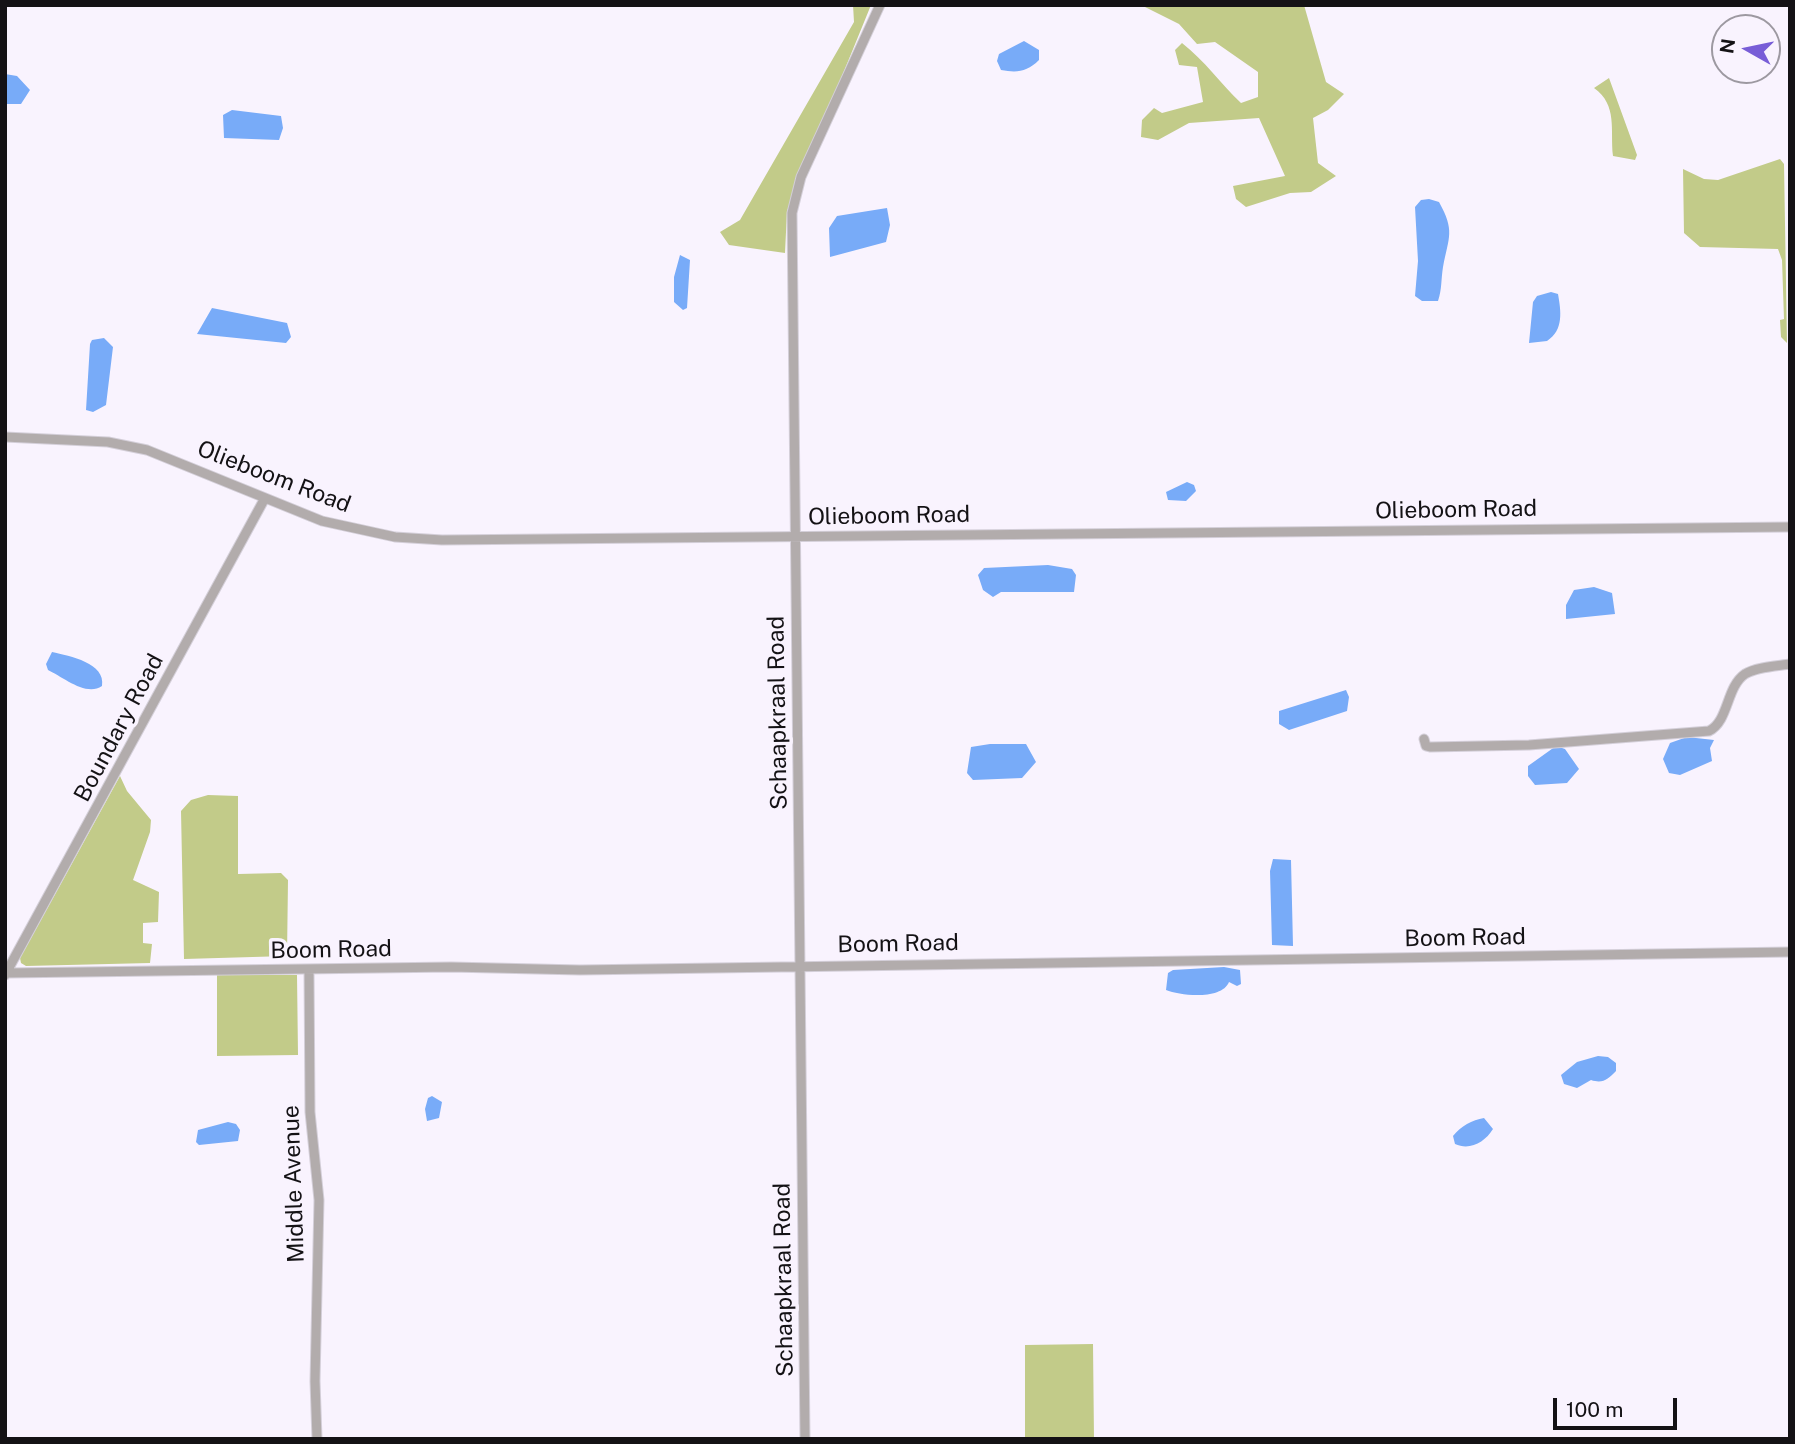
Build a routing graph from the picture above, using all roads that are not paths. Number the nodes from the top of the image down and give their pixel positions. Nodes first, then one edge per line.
1 (880, 5) edge
2 (5, 437) edge
3 (265, 498) junction
4 (1790, 527) edge
5 (796, 536) junction
6 (1790, 664) edge
7 (1424, 739) dead end
8 (1790, 952) edge
9 (800, 965) junction
10 (309, 970) junction
11 (6, 974) edge
12 (317, 1439) edge
13 (805, 1439) edge

1 - 5 street, Schaapkraal Road
2 - 3 street, Olieboom Road
3 - 5 street, Olieboom Road
3 - 11 street, Boundary Road
4 - 5 street, Olieboom Road
5 - 9 street, Schaapkraal Road
6 - 7 street
8 - 9 street, Boom Road
9 - 10 street, Boom Road
9 - 13 street, Schaapkraal Road
10 - 11 street, Boom Road
10 - 12 street, Middle Avenue

